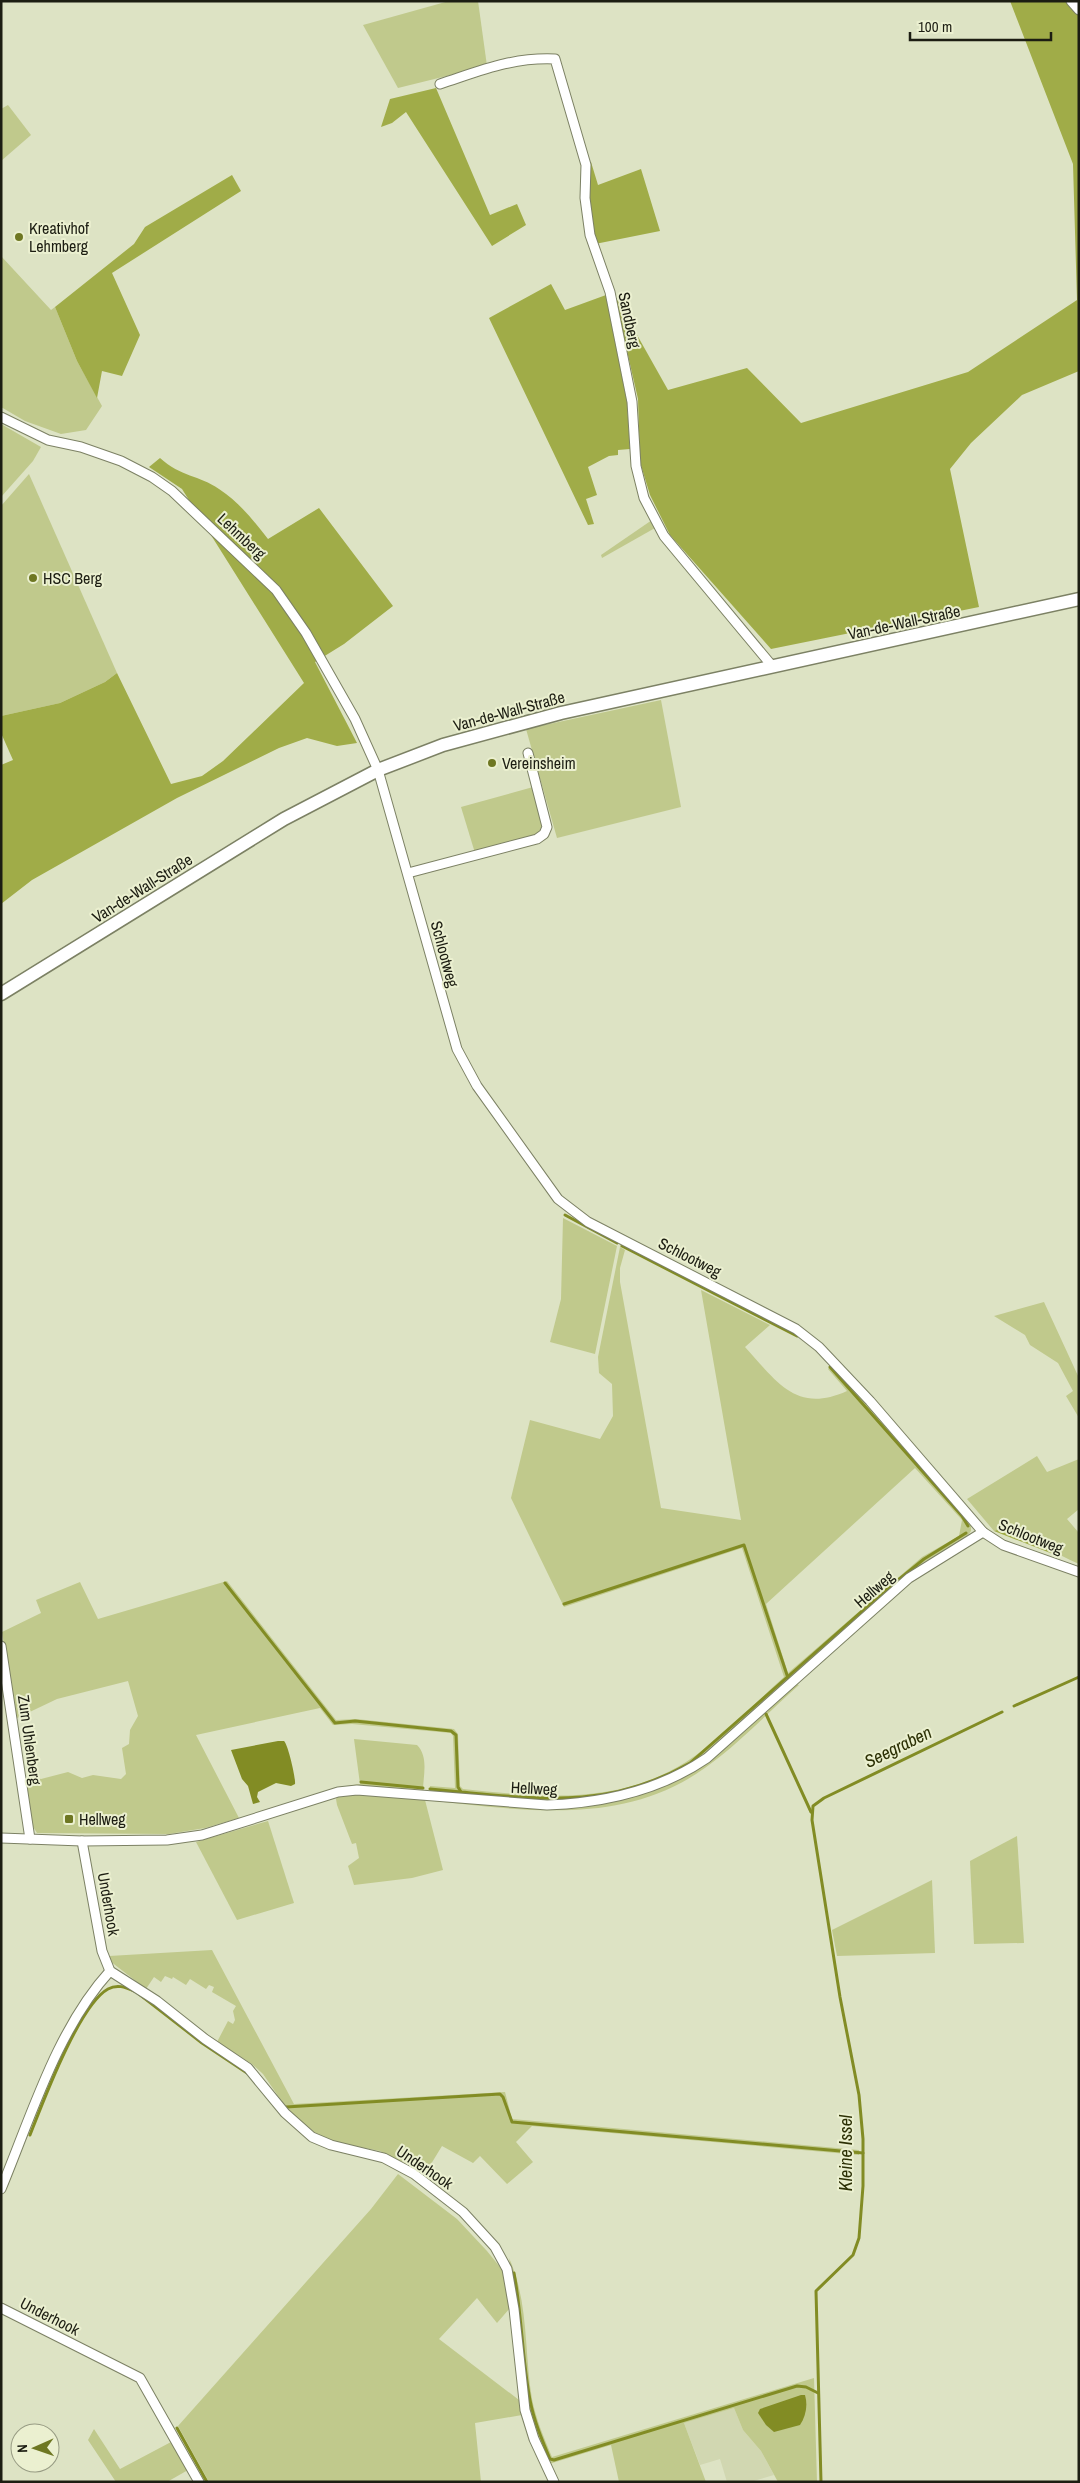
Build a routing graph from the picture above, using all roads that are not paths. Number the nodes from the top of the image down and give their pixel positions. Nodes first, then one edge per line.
1 (1071, 1) edge
2 (1079, 10) edge
3 (440, 84) dead end
4 (1, 417) edge
5 (1079, 599) edge
6 (773, 667) junction
7 (528, 754) dead end
8 (378, 770) junction
9 (408, 873) junction
10 (1, 994) edge
11 (983, 1532) junction
12 (1079, 1572) edge
13 (1, 1646) edge
14 (1, 1838) edge
15 (30, 1839) junction
16 (82, 1841) junction
17 (110, 1971) junction
18 (1, 2189) edge
19 (1, 2308) edge
20 (199, 2482) edge
21 (554, 2482) edge

1 - 2 street
3 - 6 street, Sandberg
4 - 8 street, Lehmberg
5 - 6 main road, Van-de-Wall-Straße
6 - 8 main road, Van-de-Wall-Straße
7 - 9 street
8 - 9 street, Schlootweg
8 - 10 main road, Van-de-Wall-Straße
9 - 11 street, Schlootweg
11 - 12 street, Schlootweg
11 - 16 street, Hellweg
13 - 15 street, Zum Uhlenberg
14 - 15 street, Hellweg
15 - 16 street, Hellweg
16 - 17 street, Underhook
17 - 18 street
17 - 21 street, Underhook
19 - 20 street, Underhook

